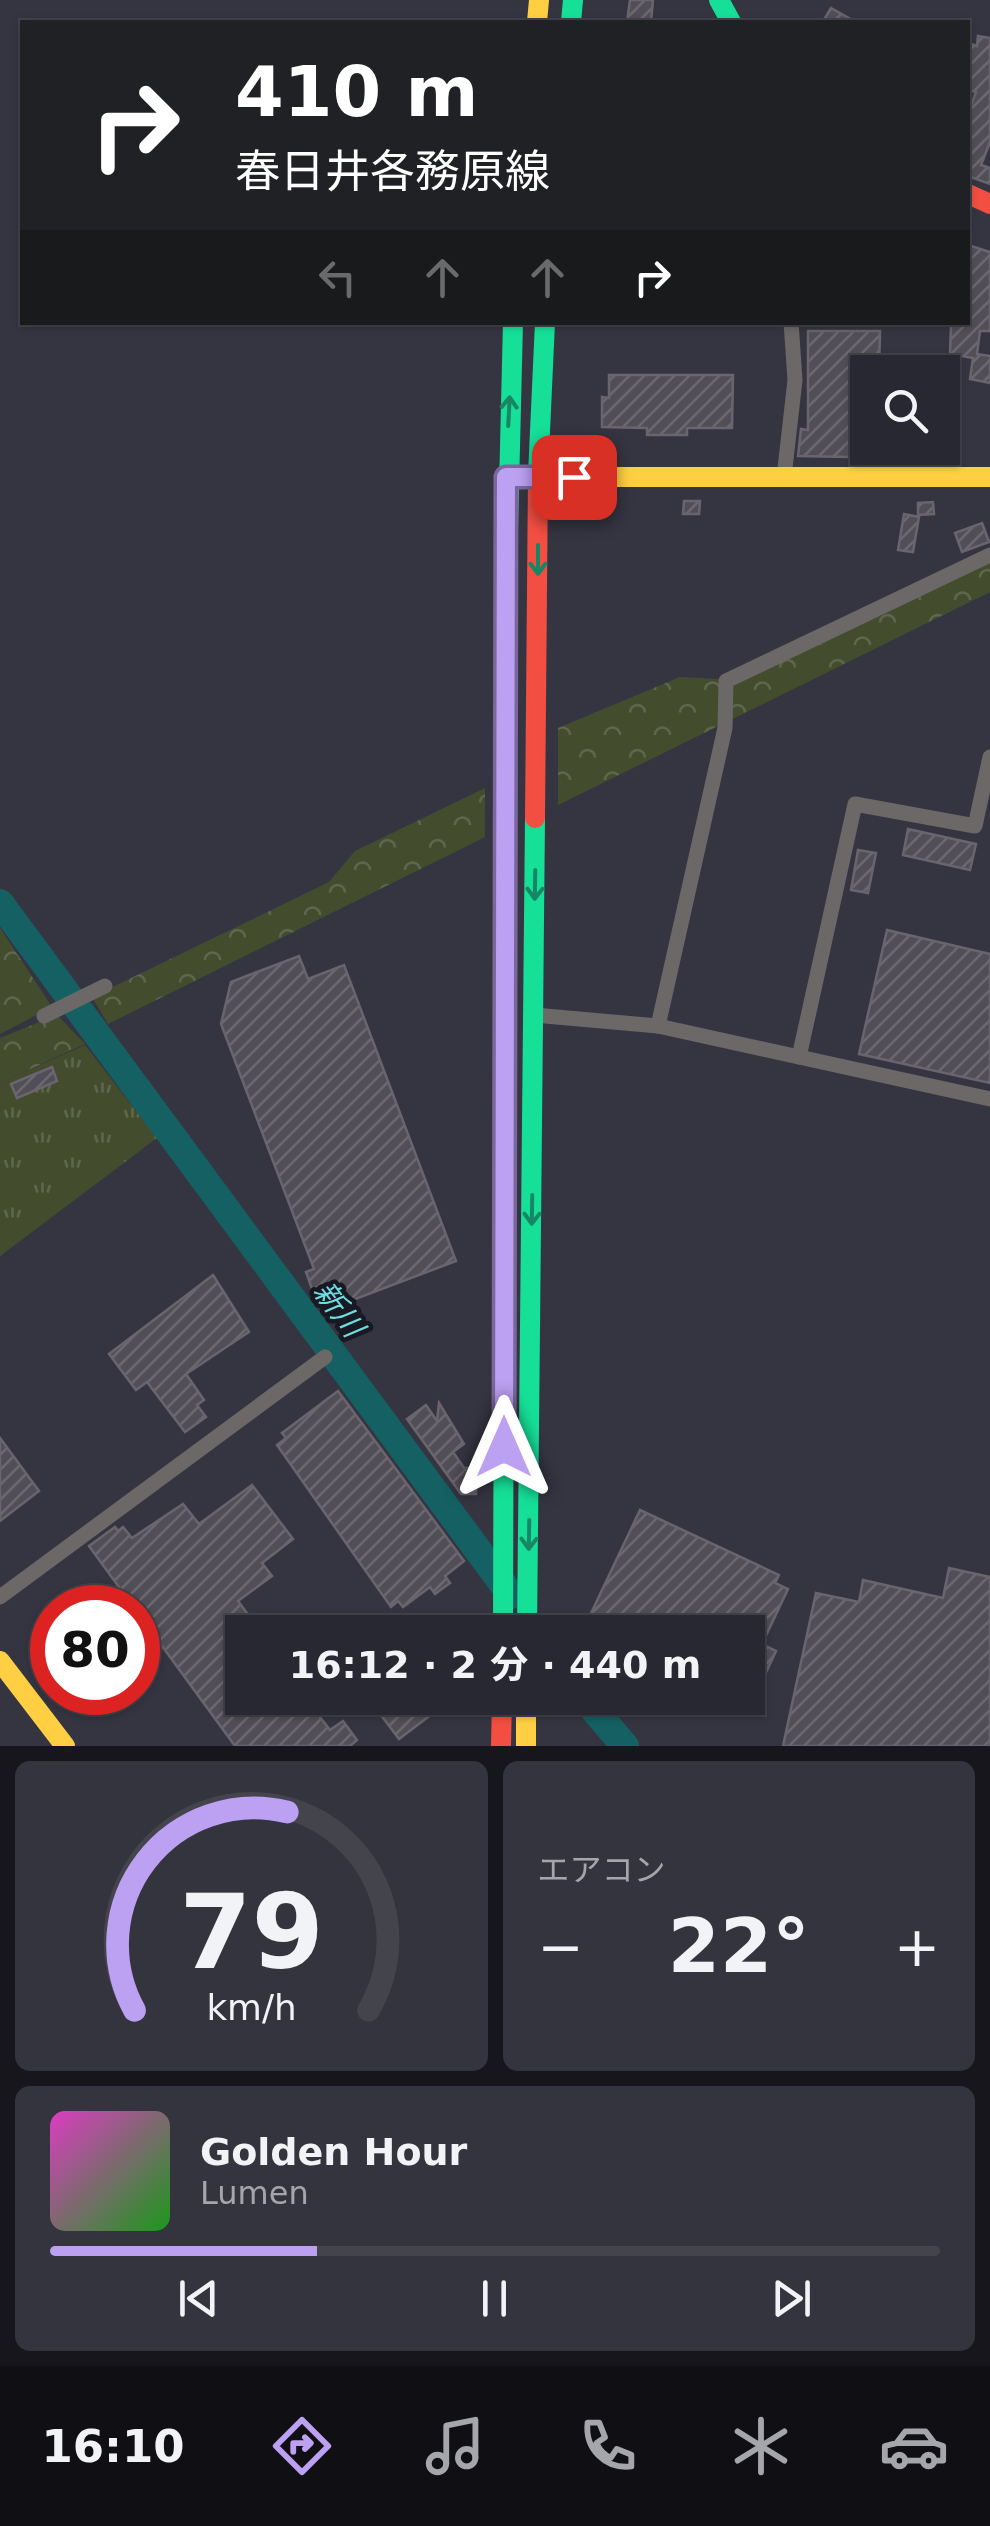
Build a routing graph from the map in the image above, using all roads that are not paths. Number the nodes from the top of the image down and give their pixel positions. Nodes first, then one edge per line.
1 (513, 325) edge
2 (545, 325) edge
3 (791, 325) edge
4 (506, 477) junction
5 (538, 477) junction
6 (784, 477) junction
7 (990, 477) edge
8 (990, 555) edge
9 (990, 756) edge
10 (106, 986) dead end
11 (534, 1015) junction
12 (44, 1016) dead end
13 (658, 1026) junction
14 (799, 1057) junction
15 (990, 1099) edge
16 (325, 1357) dead end
17 (0, 1597) edge
18 (502, 1615) edge
19 (527, 1615) edge
20 (0, 1661) edge
21 (502, 1715) edge
22 (526, 1715) edge
23 (64, 1746) edge
24 (501, 1746) edge
25 (526, 1746) edge

4 -> 1 main road
2 - 5 main road
3 - 6 street
4 - 5 main road
4 - 18 main road
5 - 6 main road
5 -> 11 main road
6 - 7 main road
8 - 13 street
9 - 14 street
10 - 12 street
11 - 13 street
11 -> 19 main road
13 - 14 street
14 - 15 street
16 - 17 street
20 - 23 main road
21 - 24 main road
22 - 25 main road

